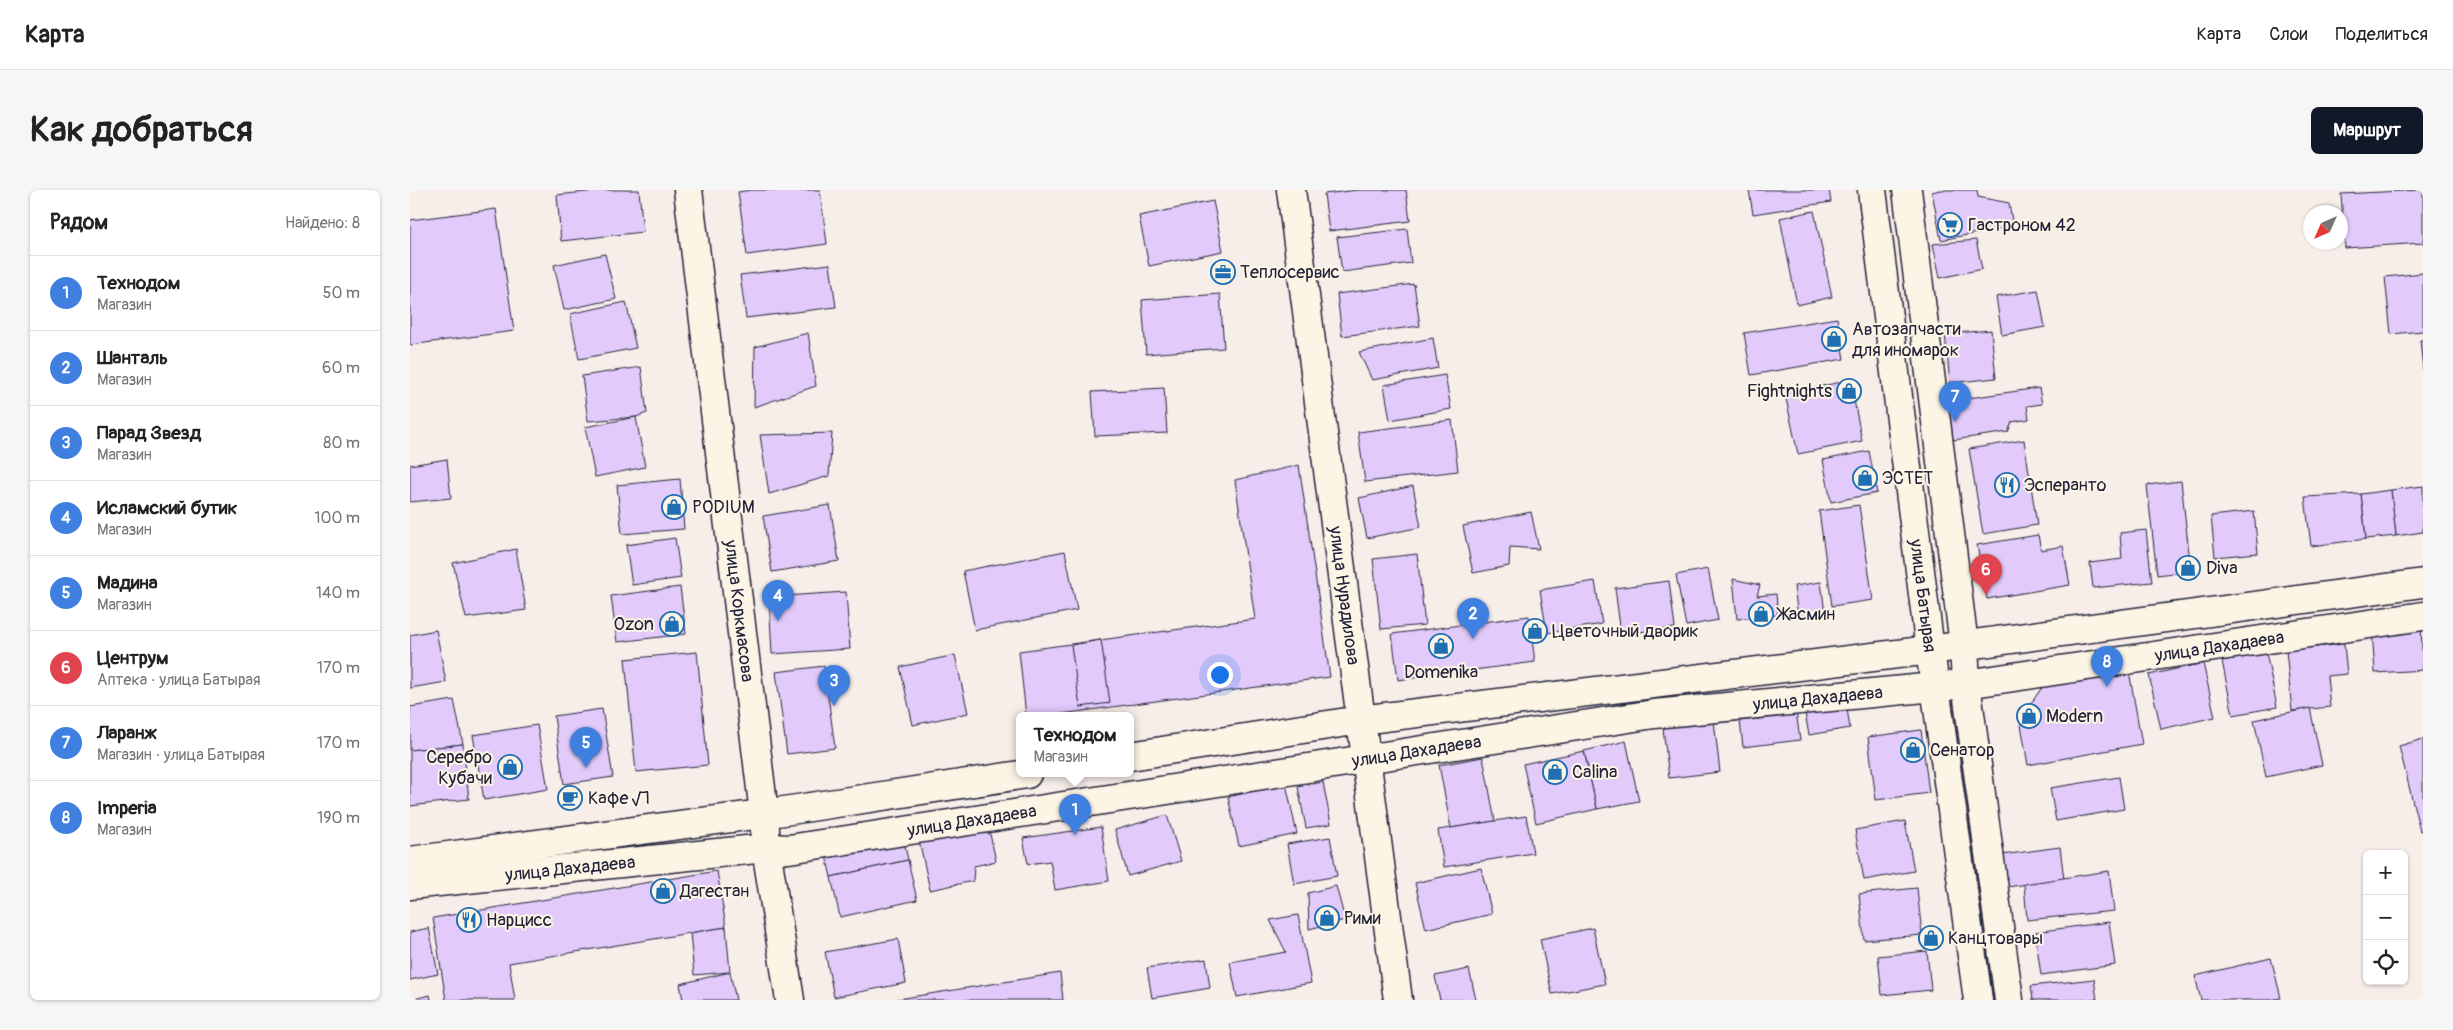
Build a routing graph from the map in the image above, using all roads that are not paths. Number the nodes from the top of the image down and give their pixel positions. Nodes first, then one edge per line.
1 (688, 190) edge
2 (1291, 190) edge
3 (1872, 190) edge
4 (1907, 190) edge
5 (2423, 583) edge
6 (2423, 616) edge
7 (1964, 645) junction
8 (1930, 650) junction
9 (1966, 684) junction
10 (1360, 720) junction
11 (1134, 755) edge
12 (1366, 758) junction
13 (1016, 776) edge
14 (764, 813) junction
15 (766, 848) junction
16 (410, 861) edge
17 (410, 885) edge
18 (790, 1000) edge
19 (1398, 1000) edge
20 (1978, 1000) edge
21 (2009, 1000) edge

1 - 14 main road, улица Коркмасова
2 - 10 main road, улица Нурадилова
3 - 8 main road, улица Батырая
4 - 7 main road, улица Батырая
5 - 7 main road, улица Дахадаева
6 - 9 main road, улица Дахадаева
7 - 8 main road, улица Дахадаева
7 - 9 main road, улица Батырая
8 - 10 main road, улица Дахадаева
8 - 20 main road, улица Батырая
9 - 12 main road, улица Дахадаева
9 - 21 main road, улица Батырая
10 - 11 main road, улица Дахадаева
10 - 12 main road, улица Нурадилова
12 - 15 main road, улица Дахадаева
12 - 19 main road, улица Нурадилова
13 - 14 main road, улица Дахадаева
14 - 15 main road, улица Коркмасова
14 - 16 main road, улица Дахадаева
15 - 17 main road, улица Дахадаева
15 - 18 main road, улица Коркмасова

